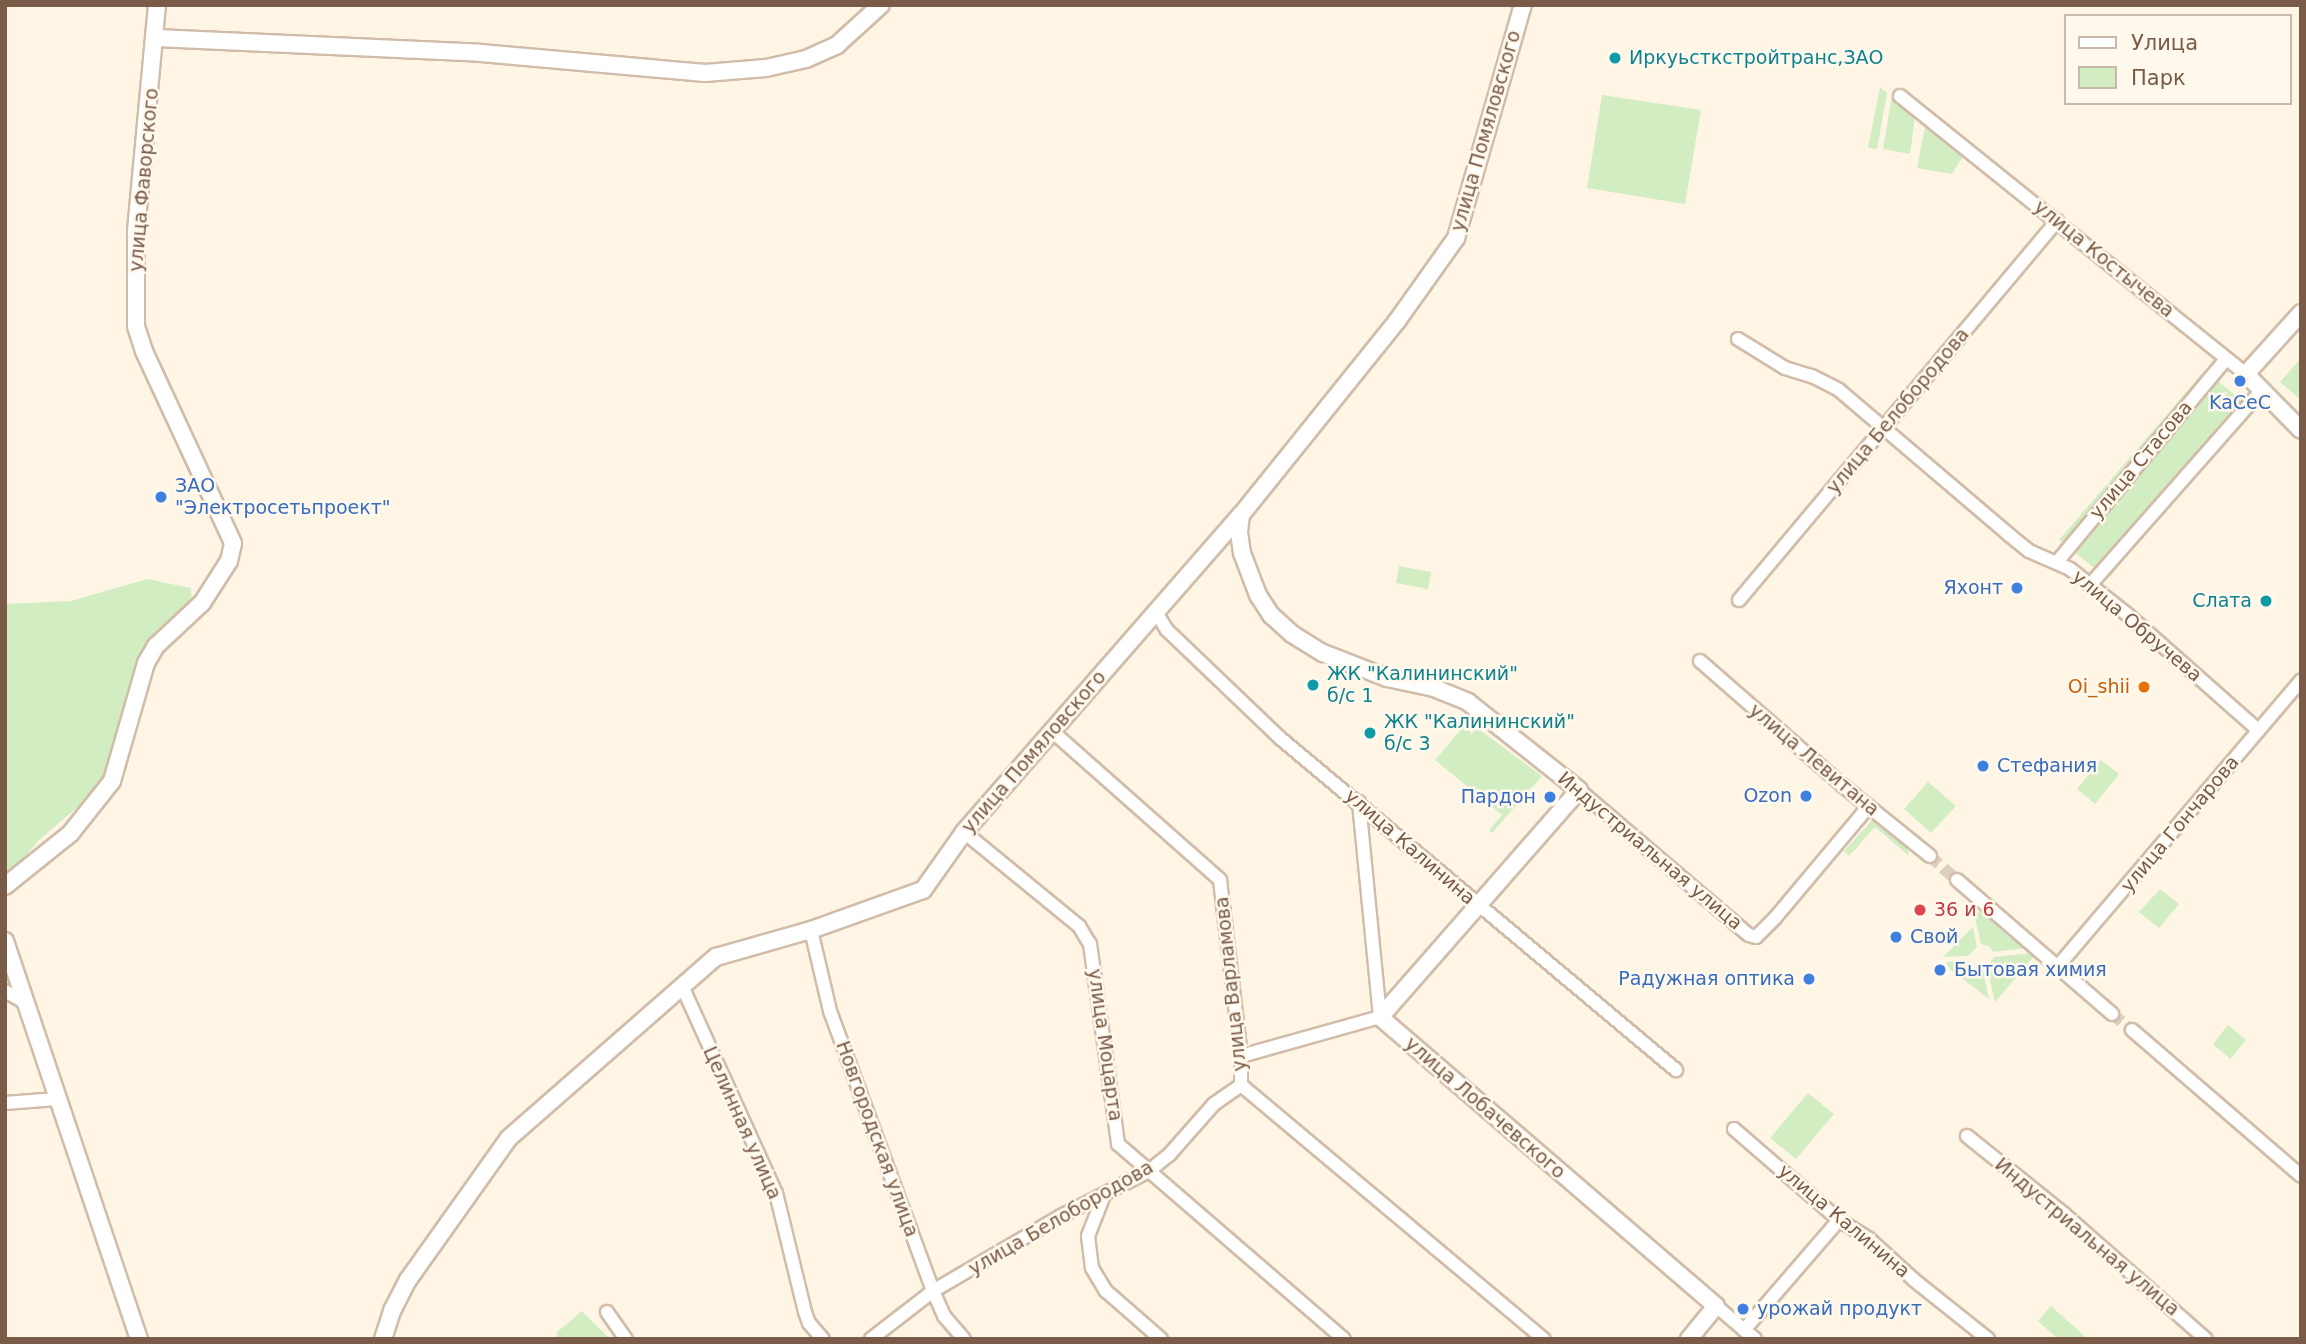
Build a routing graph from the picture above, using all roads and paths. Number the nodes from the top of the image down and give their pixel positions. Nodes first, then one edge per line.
1 (156, 5) edge
2 (881, 5) edge
3 (1523, 5) edge
4 (156, 38) junction
5 (1900, 96) dead end
6 (2057, 221) junction
7 (2301, 313) edge
8 (1738, 339) dead end
9 (2226, 359) junction
10 (2246, 374) junction
11 (2261, 391) junction
12 (1884, 428) junction
13 (2301, 430) edge
14 (1241, 515) junction
15 (2057, 562) junction
16 (2090, 586) junction
17 (1739, 600) dead end
18 (1156, 612) junction
19 (1700, 661) dead end
20 (2301, 680) edge
21 (2259, 730) junction
22 (1053, 732) junction
23 (1579, 790) junction
24 (1359, 802) junction
25 (1868, 807) junction
26 (964, 832) junction
27 (1930, 856) tunnel mouth
28 (1957, 880) tunnel mouth
29 (5, 886) edge
30 (1477, 905) junction
31 (811, 930) junction
32 (5, 941) edge
33 (2058, 966) junction
34 (682, 986) junction
35 (5, 990) edge
36 (26, 1003) junction
37 (2112, 1013) tunnel mouth
38 (1380, 1017) junction
39 (2132, 1030) tunnel mouth
40 (1241, 1056) junction
41 (1676, 1070) dead end
42 (1241, 1084) junction
43 (57, 1099) junction
44 (5, 1102) edge
45 (1734, 1129) dead end
46 (1967, 1136) dead end
47 (1149, 1171) junction
48 (2301, 1176) edge
49 (1104, 1195) junction
50 (1839, 1220) junction
51 (933, 1291) junction
52 (1716, 1306) junction
53 (607, 1312) dead end
54 (1744, 1330) junction
55 (819, 1338) edge
56 (139, 1339) edge
57 (383, 1339) edge
58 (626, 1339) edge
59 (871, 1339) edge
60 (964, 1339) edge
61 (1161, 1339) edge
62 (1344, 1339) edge
63 (1544, 1339) edge
64 (1689, 1339) edge
65 (1755, 1339) edge
66 (1988, 1339) edge
67 (2206, 1339) edge

1 - 4 street, улица Фаворского
2 - 4 street
3 - 14 street, улица Помяловского
4 - 29 street, улица Фаворского
5 - 6 street, улица Костычева
6 - 9 street, улица Костычева
6 - 12 street, улица Белобородова
7 - 10 street
8 - 12 street, улица Обручева
9 - 10 street, улица Костычева
9 - 15 street, улица Стасова
10 - 11 street, улица Костычева
11 - 13 street, улица Костычева
11 - 16 street
12 - 15 street, улица Обручева
12 - 17 street, улица Белобородова
14 - 18 street, улица Помяловского
14 - 23 street, Индустриальная улица
15 - 16 street, улица Обручева
16 - 21 street, улица Обручева
18 - 22 street, улица Помяловского
18 - 24 street, улица Калинина
19 - 25 street, улица Левитана
20 - 21 street, улица Гончарова
21 - 33 street, улица Гончарова
22 - 26 street, улица Помяловского
22 - 40 street, улица Варламова
23 - 25 street, Индустриальная улица
23 - 30 street
24 - 30 street, улица Калинина
24 - 38 street
25 - 27 street, улица Левитана
26 - 31 street, улица Помяловского
26 - 47 street, улица Моцарта
28 - 33 street
30 - 38 street
30 - 41 street, улица Калинина
31 - 34 street, улица Помяловского
31 - 51 street, Новгородская улица
32 - 36 street
33 - 37 street
34 - 55 street, Целинная улица
34 - 57 street, улица Помяловского
35 - 36 street
36 - 43 street
38 - 40 street
38 - 52 street, улица Лобачевского
39 - 48 street
40 - 42 street, улица Варламова
42 - 47 street, улица Белобородова
42 - 63 street, улица Варламова
43 - 44 street
43 - 56 street
45 - 50 street, улица Калинина
46 - 67 street, Индустриальная улица
47 - 49 street, улица Белобородова
47 - 62 street, улица Моцарта
49 - 51 street, улица Белобородова
49 - 61 street
50 - 54 street
50 - 66 street, улица Калинина
51 - 59 street, улица Белобородова
51 - 60 street, Новгородская улица
52 - 54 street, улица Лобачевского
52 - 64 street
53 - 58 street
54 - 65 street, улица Лобачевского

